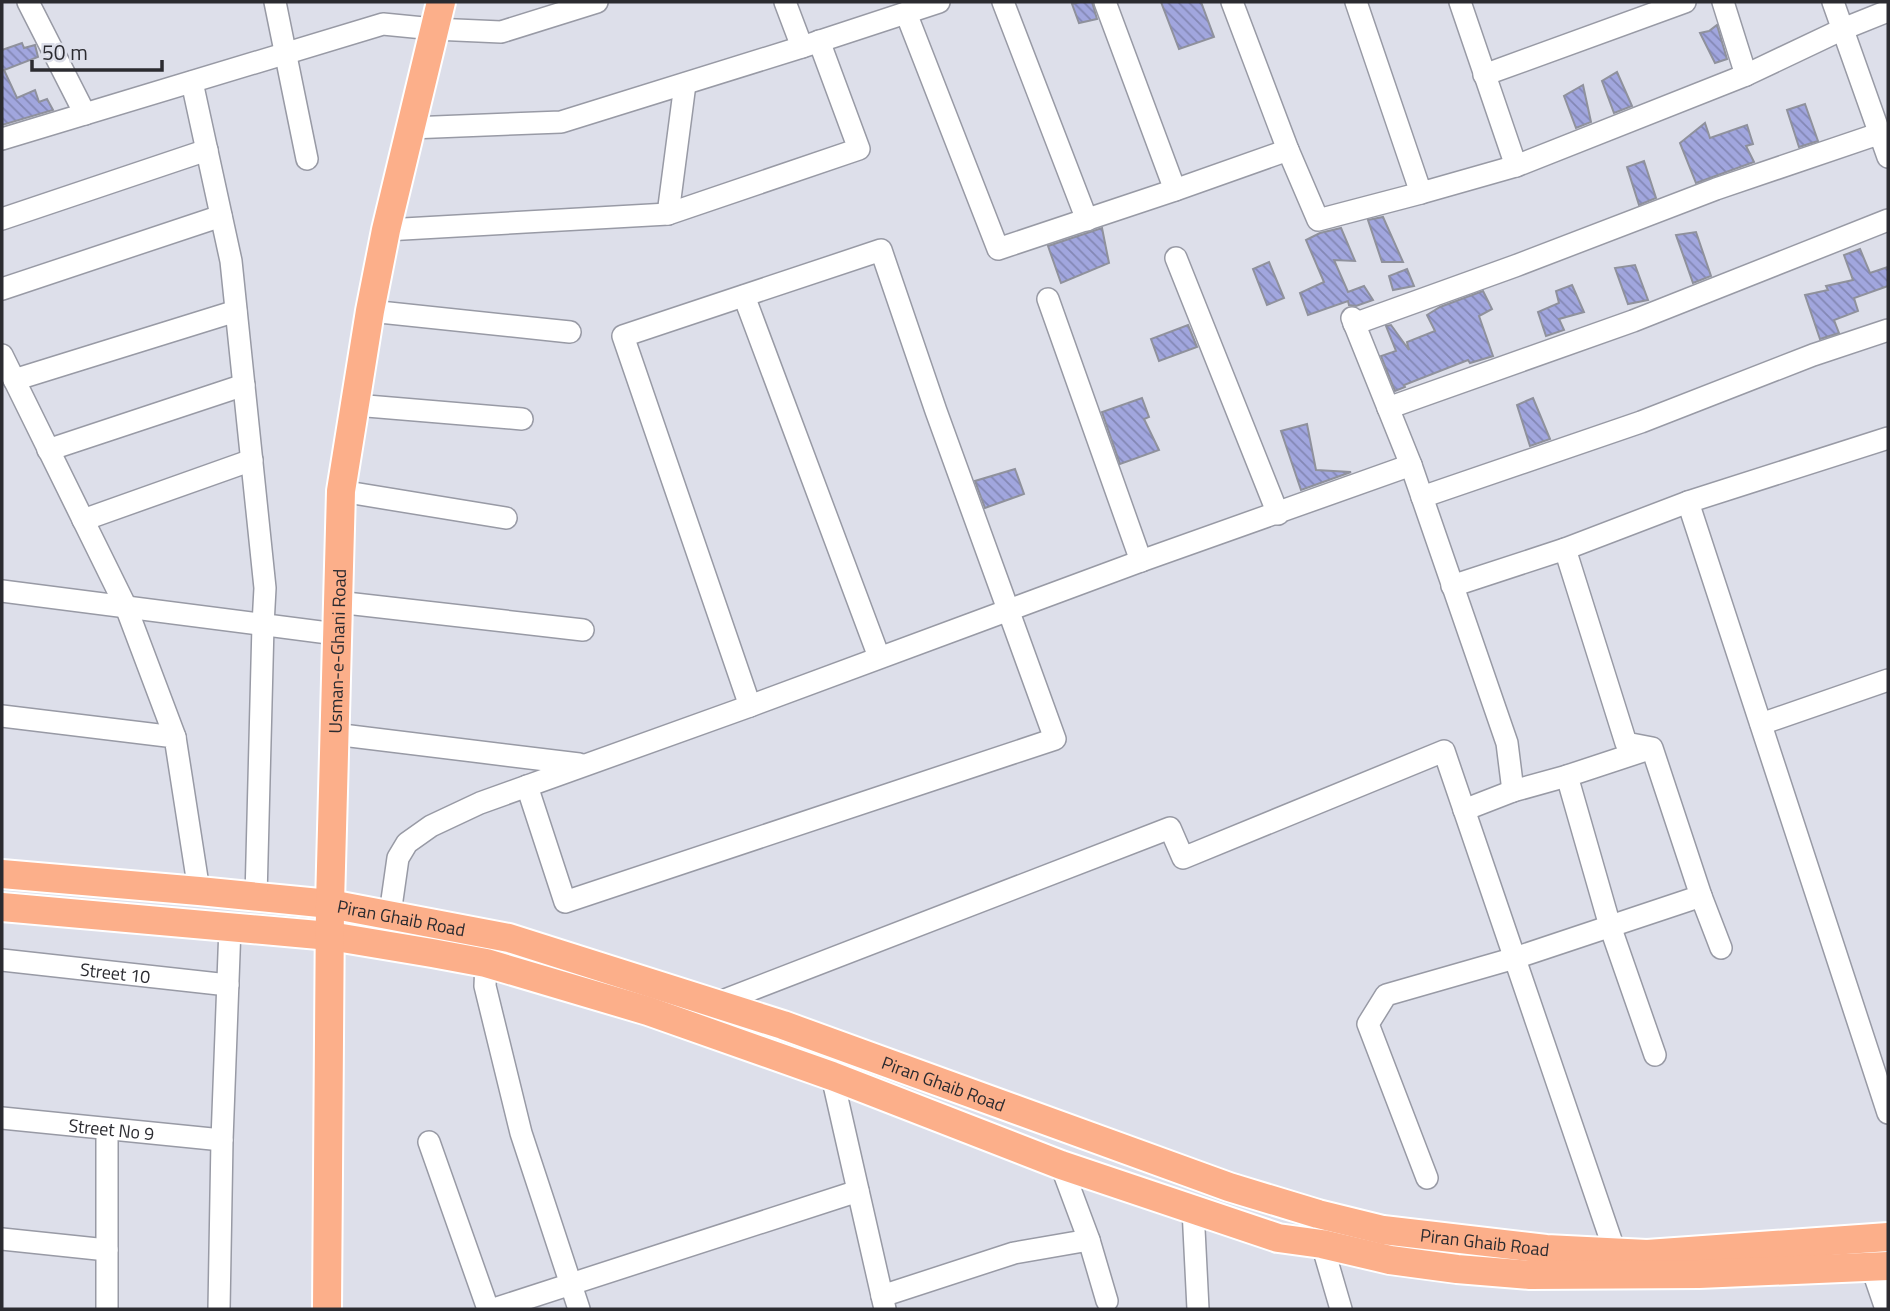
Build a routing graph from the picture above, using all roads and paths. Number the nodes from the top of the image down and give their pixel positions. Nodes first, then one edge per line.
1 (28, 2) edge
2 (275, 2) edge
3 (441, 2) edge
4 (597, 2) edge
5 (785, 2) edge
6 (939, 2) edge
7 (1003, 2) edge
8 (1105, 2) edge
9 (1232, 2) edge
10 (1356, 2) edge
11 (1460, 2) edge
12 (1685, 2) edge
13 (1723, 2) edge
14 (1833, 2) edge
15 (894, 11) edge
16 (1888, 11) edge
17 (434, 29) junction
18 (1843, 29) junction
19 (811, 44) junction
20 (285, 53) junction
21 (1484, 75) junction
22 (1746, 75) junction
23 (192, 82) junction
24 (685, 84) junction
25 (85, 114) junction
26 (410, 128) junction
27 (1881, 133) junction
28 (2, 139) edge
29 (207, 150) junction
30 (1288, 150) junction
31 (1888, 157) edge
32 (307, 159) dead end
33 (1516, 166) junction
34 (1175, 190) junction
35 (1421, 193) junction
36 (668, 214) junction
37 (221, 216) junction
38 (2, 219) edge
39 (1087, 220) junction
40 (1888, 220) edge
41 (386, 230) junction
42 (1176, 258) dead end
43 (2, 289) edge
44 (744, 296) junction
45 (1048, 299) dead end
46 (236, 311) junction
47 (370, 311) junction
48 (1888, 330) edge
49 (570, 332) dead end
50 (2, 355) edge
51 (14, 380) junction
52 (244, 385) junction
53 (355, 405) junction
54 (1388, 408) junction
55 (522, 419) dead end
56 (1888, 439) edge
57 (48, 450) junction
58 (252, 460) junction
59 (1411, 465) junction
60 (341, 491) junction
61 (1422, 497) junction
62 (1688, 502) junction
63 (1278, 514) junction
64 (506, 518) dead end
65 (83, 520) junction
66 (1565, 550) junction
67 (1141, 561) junction
68 (1452, 586) junction
69 (2, 592) edge
70 (337, 601) junction
71 (126, 607) junction
72 (1008, 610) junction
73 (262, 625) junction
74 (583, 630) dead end
75 (337, 634) junction
76 (879, 657) junction
77 (1888, 680) edge
78 (750, 705) junction
79 (2, 716) edge
80 (1761, 724) junction
81 (334, 734) junction
82 (176, 737) junction
83 (1652, 748) junction
84 (585, 765) junction
85 (1567, 776) junction
86 (527, 786) junction
87 (1513, 792) junction
88 (1464, 810) junction
89 (2, 874) edge
90 (199, 891) junction
91 (1701, 896) junction
92 (256, 897) junction
93 (330, 904) junction
94 (2, 907) edge
95 (390, 914) junction
96 (1610, 926) junction
97 (230, 927) junction
98 (330, 936) junction
99 (1721, 948) dead end
100 (1515, 958) junction
101 (2, 960) edge
102 (486, 964) junction
103 (228, 985) junction
104 (718, 1003) junction
105 (1655, 1055) dead end
106 (832, 1076) junction
107 (1888, 1113) edge
108 (2, 1118) edge
109 (107, 1129) junction
110 (222, 1140) junction
111 (429, 1142) dead end
112 (1060, 1165) junction
113 (1427, 1178) dead end
114 (858, 1191) junction
115 (1193, 1209) junction
116 (1888, 1237) edge
117 (2, 1239) edge
118 (1089, 1240) junction
119 (1322, 1244) junction
120 (107, 1250) junction
121 (1615, 1252) junction
122 (1880, 1267) edge
123 (570, 1285) junction
124 (1107, 1301) dead end
125 (883, 1303) edge
126 (107, 1309) edge
127 (219, 1309) edge
128 (327, 1309) edge
129 (488, 1309) edge
130 (494, 1309) edge
131 (579, 1309) edge
132 (1198, 1309) edge
133 (1341, 1309) edge
134 (1886, 1309) edge

1 - 25 street
2 - 20 street
3 - 17 main road, Usman-e-Ghani Road
4 - 17 street
5 - 19 street
6 - 15 street
7 - 39 street
8 - 34 street
9 - 30 street
10 - 35 street
11 - 21 street
12 - 21 street
13 - 22 street
14 - 18 street
15 - 19 street
15 - 39 street
16 - 18 street
17 - 20 street
17 - 26 main road, Usman-e-Ghani Road
18 - 22 street
18 - 27 street
19 - 24 street
19 - 36 street
20 - 23 street
20 - 32 street
21 - 33 street
22 - 33 street
23 - 25 street
23 - 29 street
24 - 26 street
24 - 36 street
25 - 28 street
26 - 41 main road, Usman-e-Ghani Road
27 - 31 street
27 - 54 street
29 - 37 street
29 - 38 street
30 - 34 street
30 - 35 street
33 - 35 street
34 - 39 street
36 - 41 street
37 - 43 street
37 - 46 street
40 - 54 street
41 - 47 main road, Usman-e-Ghani Road
42 - 63 street
44 - 72 street
44 - 76 street
44 - 78 street
45 - 67 street
46 - 51 street
46 - 52 street
47 - 49 street
47 - 53 main road, Usman-e-Ghani Road
48 - 61 street
50 - 51 street
51 - 57 street
52 - 57 street
52 - 58 street
53 - 55 street
53 - 60 main road, Usman-e-Ghani Road
54 - 59 street
56 - 62 street
57 - 65 street
58 - 65 street
58 - 73 street
59 - 61 street
59 - 63 street
60 - 64 street
60 - 70 main road, Usman-e-Ghani Road
61 - 68 street
62 - 66 street
62 - 80 street
63 - 67 street
65 - 71 street
66 - 68 street
66 - 83 street
67 - 72 street
68 - 87 street
69 - 71 street
70 - 74 street
70 - 75 main road, Usman-e-Ghani Road
71 - 73 street
71 - 82 street
72 - 76 street
72 - 86 street
73 - 75 street
73 - 92 street
75 - 81 main road, Usman-e-Ghani Road
76 - 78 street
77 - 80 street
78 - 84 street
79 - 82 street
80 - 107 street
81 - 84 street
81 - 93 main road, Usman-e-Ghani Road
82 - 90 street
83 - 85 street
83 - 91 street
84 - 86 street
85 - 87 street
85 - 96 street
86 - 95 street
87 - 88 street
88 - 100 street
88 - 104 street
89 - 90 main road, Piran Ghaib Road
90 - 92 main road, Piran Ghaib Road
91 - 96 street
91 - 99 street
92 - 93 main road, Piran Ghaib Road
93 - 95 main road, Piran Ghaib Road
93 - 98 main road, Usman-e-Ghani Road
94 - 97 main road, Piran Ghaib Road
95 - 104 main road, Piran Ghaib Road
96 - 100 street
96 - 105 street
97 - 98 main road, Piran Ghaib Road
97 - 103 street
98 - 102 main road, Piran Ghaib Road
98 - 128 main road, Usman-e-Ghani Road
100 - 113 street
100 - 121 street
101 - 103 street, Street 10
102 - 106 main road, Piran Ghaib Road
102 - 123 street
103 - 110 street
104 - 121 main road, Piran Ghaib Road
106 - 112 main road, Piran Ghaib Road
106 - 114 street
108 - 109 street, Street No 9
109 - 110 street, Street No 9
109 - 120 street
110 - 127 street
111 - 129 street
112 - 115 main road, Piran Ghaib Road
112 - 118 street
114 - 123 street
114 - 125 street
115 - 119 main road, Piran Ghaib Road
115 - 132 street
116 - 121 main road, Piran Ghaib Road
117 - 120 street
118 - 124 street
118 - 125 street
119 - 122 main road, Piran Ghaib Road
119 - 133 street
120 - 126 street
122 - 134 street
123 - 130 street
123 - 131 street

